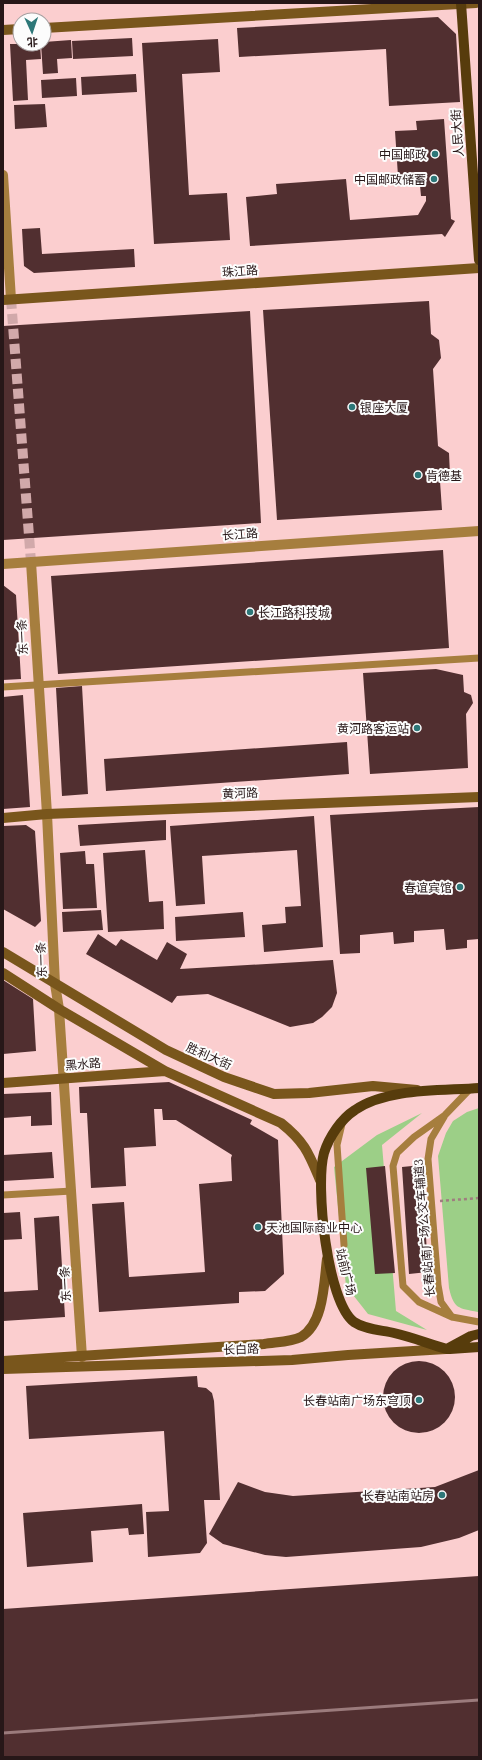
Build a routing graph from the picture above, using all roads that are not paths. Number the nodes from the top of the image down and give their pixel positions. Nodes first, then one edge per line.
1 (476, 3) edge
2 (462, 4) edge
3 (52, 28) edge
4 (3, 175) edge
5 (479, 260) edge
6 (479, 268) edge
7 (7, 300) edge
8 (479, 531) edge
9 (31, 562) junction
10 (3, 564) edge
11 (479, 658) edge
12 (38, 684) junction
13 (3, 687) edge
14 (479, 797) edge
15 (47, 814) junction
16 (3, 818) edge
17 (3, 952) edge
18 (3, 973) edge
19 (55, 984) junction
20 (59, 1009) junction
21 (165, 1071) junction
22 (62, 1079) junction
23 (3, 1082) edge
24 (474, 1089) edge
25 (429, 1092) junction
26 (445, 1115) junction
27 (342, 1121) junction
28 (320, 1180) junction
29 (72, 1191) junction
30 (3, 1195) edge
31 (344, 1245) dead end
32 (327, 1259) junction
33 (452, 1317) junction
34 (479, 1322) edge
35 (479, 1334) edge
36 (479, 1347) edge
37 (446, 1349) junction
38 (82, 1357) junction
39 (3, 1361) edge
40 (3, 1369) edge

1 - 2 main road
2 - 3 main road
2 - 5 main road, 人民大街
4 - 7 street
6 - 7 main road, 珠江路
8 - 9 street, 长江路
9 - 10 street, 长江路
9 - 12 street, 东一条
11 - 12 lane
12 - 13 lane
12 - 15 street, 东一条
14 - 15 main road, 黄河路
15 - 16 main road, 黄河路
15 - 19 street, 东一条
17 - 19 main road, 胜利大街
18 - 20 main road
19 - 20 street, 东一条
19 - 25 main road, 胜利大街
20 - 21 main road
20 - 22 street, 东一条
21 - 22 main road, 黑水路
21 - 28 main road
22 - 23 main road, 黑水路
22 - 29 street, 东一条
24 - 25 main road, 站前广场
24 - 26 lane
25 - 27 main road, 站前广场
26 - 33 lane, 长春站南广场公交车辅道3
26 - 33 lane
27 - 28 main road, 站前广场
27 - 31 lane
28 - 32 main road, 站前广场
29 - 30 lane
29 - 38 street, 东一条
32 - 37 main road, 站前广场
32 - 38 main road, 长白路
33 - 34 lane
35 - 37 main road
36 - 37 main road, 长白路
37 - 40 main road, 长白路
38 - 39 main road, 长白路

